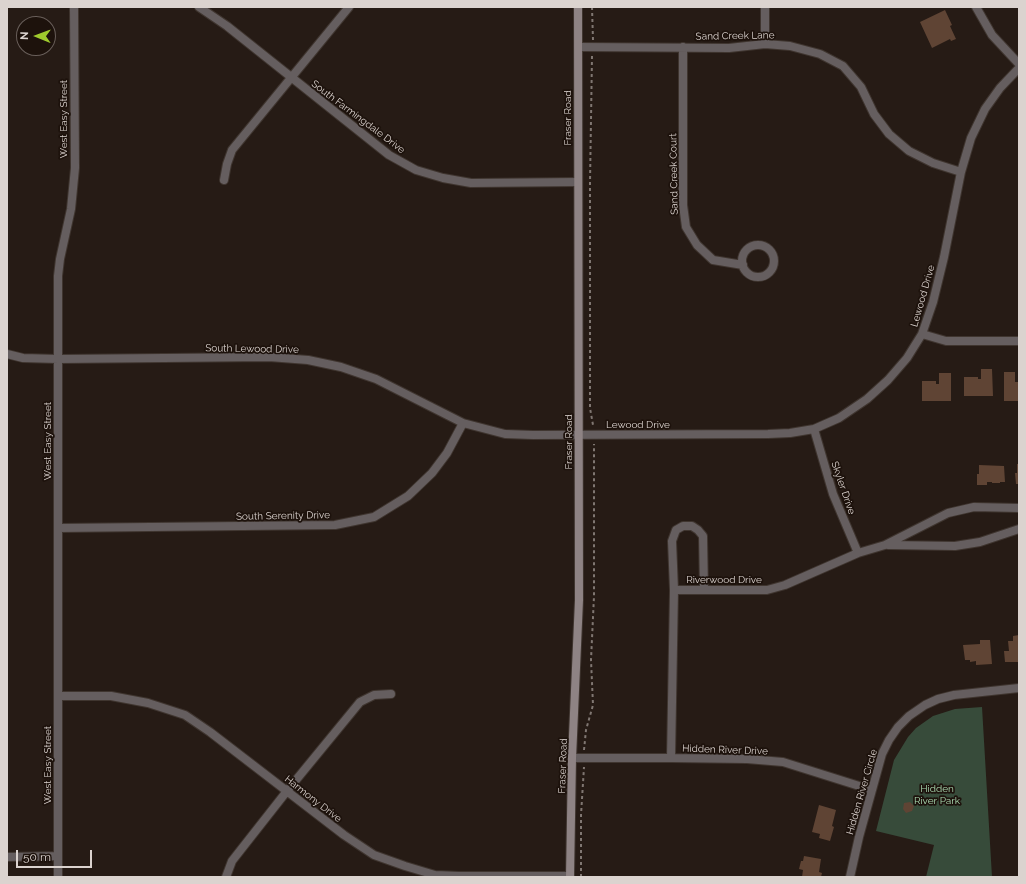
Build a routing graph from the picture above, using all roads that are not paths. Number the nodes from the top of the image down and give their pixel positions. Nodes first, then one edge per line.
1 (74, 7) edge
2 (199, 7) edge
3 (349, 7) edge
4 (578, 7) edge
5 (765, 7) edge
6 (976, 7) edge
7 (765, 44) junction
8 (578, 47) junction
9 (683, 47) junction
10 (1019, 64) edge
11 (1019, 68) edge
12 (291, 78) junction
13 (961, 172) junction
14 (224, 180) dead end
15 (578, 182) junction
16 (742, 265) dead end
17 (922, 334) junction
18 (1019, 341) edge
19 (7, 354) edge
20 (58, 359) junction
21 (463, 423) junction
22 (814, 429) junction
23 (580, 435) junction
24 (1019, 508) edge
25 (58, 528) junction
26 (1019, 529) edge
27 (885, 545) junction
28 (858, 553) junction
29 (674, 590) junction
30 (704, 590) junction
31 (1019, 688) edge
32 (391, 694) dead end
33 (58, 696) junction
34 (572, 758) junction
35 (671, 758) junction
36 (872, 790) junction
37 (287, 791) junction
38 (58, 856) junction
39 (7, 857) edge
40 (570, 876) edge
41 (58, 877) edge
42 (226, 877) edge
43 (850, 877) edge

1 - 20 street, West Easy Street
2 - 12 street, South Farmingdale Drive
3 - 12 street
4 - 8 street, Fraser Road
5 - 7 street
6 - 10 street
7 - 9 street, Sand Creek Lane
7 - 13 street, Sand Creek Lane
8 - 9 street, Sand Creek Lane
8 - 15 street, Fraser Road
9 - 16 street, Sand Creek Court
11 - 13 street, Lewood Drive
12 - 14 street
12 - 15 street, South Farmingdale Drive
13 - 17 street, Lewood Drive
15 - 23 street, Fraser Road
17 - 18 street
17 - 22 street, Lewood Drive
19 - 20 street, South Lewood Drive
20 - 21 street, South Lewood Drive
20 - 25 street, West Easy Street
21 - 23 street, South Lewood Drive
21 - 25 street, South Serenity Drive
22 - 23 street, Lewood Drive
22 - 28 street, Skyler Drive
23 - 34 street, Fraser Road
24 - 27 street, Riverwood Drive
25 - 33 street, West Easy Street
26 - 27 street, Riverwood Drive
27 - 28 street, Riverwood Drive
28 - 30 street, Riverwood Drive
29 - 30 street, Riverwood Drive
29 - 30 street
29 - 35 street, Riverwood Drive
31 - 36 street, Hidden River Circle
32 - 37 street
33 - 37 street, Harmony Drive
33 - 38 street, West Easy Street
34 - 35 street, Hidden River Drive
34 - 40 street, Fraser Road
35 - 36 street, Hidden River Drive
36 - 43 street, Hidden River Circle
37 - 40 street, Harmony Drive
37 - 42 street
38 - 39 street
38 - 41 street, West Easy Street

